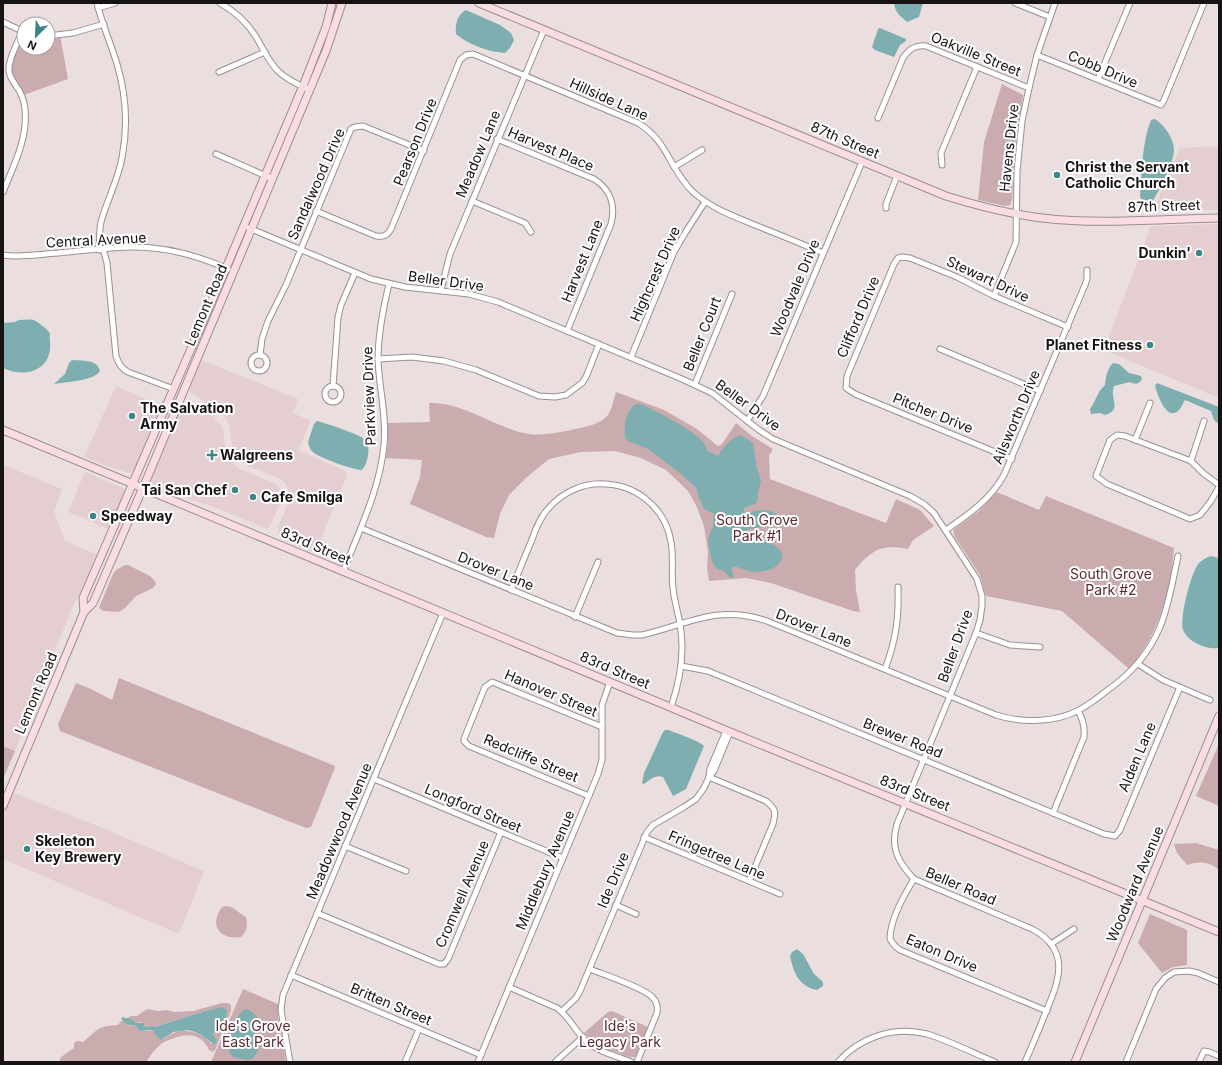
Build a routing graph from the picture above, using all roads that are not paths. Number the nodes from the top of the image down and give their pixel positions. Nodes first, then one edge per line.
1 (115, 3) edge
2 (220, 3) edge
3 (332, 3) edge
4 (342, 3) edge
5 (478, 3) edge
6 (1015, 3) edge
7 (1055, 3) edge
8 (1130, 3) edge
9 (1204, 3) edge
10 (98, 6) edge
11 (1050, 17) junction
12 (3, 22) edge
13 (104, 24) junction
14 (16, 28) edge
15 (544, 30) junction
16 (56, 35) edge
17 (16, 49) edge
18 (265, 52) junction
19 (466, 55) joint
20 (1037, 55) junction
21 (977, 67) junction
22 (219, 72) dead end
23 (524, 75) junction
24 (1098, 79) junction
25 (303, 87) junction
26 (1028, 88) junction
27 (310, 90) junction
28 (878, 118) dead end
29 (497, 139) junction
30 (702, 150) dead end
31 (424, 151) junction
32 (216, 154) dead end
33 (862, 162) junction
34 (942, 165) dead end
35 (674, 167) junction
36 (265, 176) junction
37 (897, 176) junction
38 (273, 179) junction
39 (3, 192) edge
40 (612, 199) joint
41 (472, 201) junction
42 (705, 202) junction
43 (886, 208) dead end
44 (316, 211) junction
45 (1017, 214) junction
46 (1219, 218) edge
47 (243, 225) junction
48 (252, 229) junction
49 (531, 232) dead end
50 (101, 249) junction
51 (300, 250) junction
52 (823, 253) junction
53 (3, 255) edge
54 (898, 258) joint
55 (226, 268) junction
56 (1087, 270) dead end
57 (234, 272) junction
58 (355, 273) junction
59 (389, 284) junction
60 (441, 290) junction
61 (732, 294) dead end
62 (994, 296) junction
63 (1068, 327) junction
64 (567, 330) junction
65 (600, 344) junction
66 (940, 349) dead end
67 (260, 355) dead end
68 (631, 358) junction
69 (378, 359) junction
70 (695, 384) junction
71 (333, 386) dead end
72 (846, 388) joint
73 (174, 389) junction
74 (1040, 391) junction
75 (1150, 403) dead end
76 (747, 421) junction
77 (1204, 421) dead end
78 (3, 430) edge
79 (1136, 440) junction
80 (1012, 459) junction
81 (1191, 461) junction
82 (132, 484) junction
83 (1219, 486) edge
84 (143, 488) junction
85 (361, 528) junction
86 (946, 530) junction
87 (1178, 556) dead end
88 (598, 562) dead end
89 (343, 572) junction
90 (898, 587) dead end
91 (511, 590) junction
92 (84, 612) junction
93 (443, 613) junction
94 (575, 617) junction
95 (680, 624) junction
96 (976, 633) junction
97 (1040, 647) dead end
98 (1138, 664) junction
99 (681, 666) junction
100 (885, 669) junction
101 (610, 682) junction
102 (1180, 687) junction
103 (950, 696) junction
104 (1210, 700) dead end
105 (671, 707) junction
106 (1078, 711) junction
107 (1219, 716) edge
108 (602, 727) junction
109 (728, 731) junction
110 (464, 741) joint
111 (923, 760) junction
112 (709, 777) junction
113 (374, 779) junction
114 (589, 796) junction
115 (906, 803) junction
116 (3, 806) edge
117 (1053, 813) junction
118 (501, 832) junction
119 (1115, 836) joint
120 (644, 837) junction
121 (346, 846) junction
122 (563, 858) junction
123 (406, 871) dead end
124 (914, 879) junction
125 (749, 881) junction
126 (780, 894) dead end
127 (1142, 901) junction
128 (616, 905) junction
129 (318, 913) junction
130 (636, 914) dead end
131 (1074, 929) dead end
132 (1219, 932) edge
133 (1052, 944) junction
134 (590, 969) junction
135 (291, 975) junction
136 (1219, 982) edge
137 (509, 987) junction
138 (562, 1011) junction
139 (1047, 1011) junction
140 (419, 1029) junction
141 (583, 1037) junction
142 (481, 1055) junction
143 (1219, 1056) edge
144 (290, 1062) edge
145 (405, 1062) edge
146 (478, 1062) edge
147 (555, 1062) edge
148 (631, 1062) edge
149 (637, 1062) edge
150 (838, 1062) edge
151 (995, 1062) edge
152 (1025, 1062) edge
153 (1075, 1062) edge
154 (1126, 1062) edge
155 (1198, 1062) edge

1 - 10 street
2 - 18 street
3 - 25 main road, Lemont Road
4 - 27 main road, Lemont Road
5 - 15 main road, 87th Street
6 - 11 street
7 - 11 street, Havens Drive
8 - 24 street
9 - 24 street, Cobb Drive
10 - 13 street
11 - 20 street, Havens Drive
12 - 14 street
13 - 16 street
13 - 50 street
15 - 23 street, Meadow Lane
15 - 33 main road, 87th Street
17 - 39 street
18 - 22 street
18 - 25 street
19 - 23 street, Hillside Lane
19 - 31 street, Pearson Drive
20 - 24 street, Cobb Drive
20 - 26 street, Havens Drive
21 - 26 street, Oakville Street
21 - 28 street, Oakville Street
21 - 34 street
23 - 29 street, Meadow Lane
23 - 35 street, Hillside Lane
25 - 27 street
25 - 36 main road, Lemont Road
26 - 45 street, Havens Drive
27 - 38 main road, Lemont Road
29 - 40 street, Harvest Place
29 - 41 street, Meadow Lane
30 - 35 street
31 - 44 street, Pearson Drive
31 - 44 street, Sandalwood Drive
32 - 36 street
33 - 37 main road, 87th Street
33 - 52 street, Woodvale Drive
35 - 42 street, Hillside Lane
36 - 38 street
36 - 47 main road, Lemont Road
37 - 43 street
37 - 45 main road, 87th Street
38 - 48 main road, Lemont Road
40 - 64 street, Harvest Lane
41 - 49 street
41 - 60 street, Meadow Lane
42 - 52 street, Hillside Lane
42 - 68 street, Highcrest Drive
44 - 51 street, Sandalwood Drive
45 - 46 main road, 87th Street
45 - 62 street, Havens Drive
47 - 48 street, Beller Drive
47 - 55 main road, Lemont Road
48 - 51 street, Beller Drive
48 - 57 main road, Lemont Road
50 - 53 street, Central Avenue
50 - 55 street, Central Avenue
50 - 73 street
51 - 58 street, Beller Drive
51 - 67 street, Sandalwood Drive
52 - 76 street, Woodvale Drive
54 - 62 street, Stewart Drive
54 - 72 street, Clifford Drive
55 - 57 street, Central Avenue
55 - 73 main road, Lemont Road
56 - 63 street, Ailsworth Drive
57 - 84 main road, Lemont Road
58 - 59 street, Beller Drive
58 - 71 street
59 - 60 street, Beller Drive
59 - 69 street, Parkview Drive
60 - 64 street, Beller Drive
61 - 70 street, Beller Court
62 - 63 street, Stewart Drive
63 - 74 street, Ailsworth Drive
64 - 65 street, Beller Drive
65 - 68 street, Beller Drive
65 - 69 street
66 - 74 street
68 - 70 street, Beller Drive
69 - 85 street, Parkview Drive
70 - 76 street, Beller Drive
72 - 80 street, Pitcher Drive
73 - 82 main road, Lemont Road
74 - 80 street, Ailsworth Drive
75 - 79 street
76 - 86 street, Beller Drive
77 - 81 street
78 - 82 main road, 83rd Street
79 - 81 street
79 - 83 street
80 - 86 street, Ailsworth Drive
81 - 83 street
82 - 84 main road, 83rd Street
82 - 92 main road, Lemont Road
84 - 89 main road, 83rd Street
84 - 92 main road, Lemont Road
85 - 89 street, Parkview Drive
85 - 91 street, Drover Lane
86 - 96 street, Beller Drive
87 - 98 street, Drover Lane
88 - 94 street
89 - 93 main road, 83rd Street
90 - 100 street
91 - 94 street, Drover Lane
91 - 95 street
92 - 116 main road, Lemont Road
93 - 101 main road, 83rd Street
93 - 113 street, Meadowwood Avenue
94 - 95 street, Drover Lane
95 - 99 street
95 - 100 street, Drover Lane
96 - 97 street
96 - 103 street, Beller Drive
98 - 102 street
98 - 106 street, Drover Lane
99 - 105 street
99 - 111 street, Brewer Road
100 - 103 street, Drover Lane
101 - 105 main road, 83rd Street
101 - 108 street, Middlebury Avenue
102 - 104 street
102 - 119 street, Alden Lane
103 - 106 street, Drover Lane
103 - 111 street, Beller Drive
105 - 109 main road, 83rd Street
106 - 117 street
107 - 127 main road, Woodward Avenue
108 - 110 street, Hanover Street
108 - 114 street, Middlebury Avenue
109 - 112 street, Ide Drive
109 - 115 main road, 83rd Street
110 - 114 street, Redcliffe Street
111 - 115 street, Beller Drive
111 - 117 street, Brewer Road
112 - 120 street, Ide Drive
112 - 125 street
113 - 118 street, Longford Street
113 - 121 street, Meadowwood Avenue
114 - 122 street, Middlebury Avenue
115 - 124 street, Beller Road
115 - 127 main road, 83rd Street
117 - 119 street, Brewer Road
118 - 122 street, Longford Street
118 - 129 street, Cromwell Avenue
120 - 125 street, Fringetree Lane
120 - 128 street, Ide Drive
121 - 123 street
121 - 129 street, Meadowwood Avenue
122 - 137 street, Middlebury Avenue
124 - 133 street, Beller Road
124 - 139 street, Eaton Drive
125 - 126 street, Fringetree Lane
127 - 132 main road, 83rd Street
127 - 153 main road, Woodward Avenue
128 - 130 street
128 - 134 street, Ide Drive
129 - 135 street, Meadowwood Avenue
131 - 133 street
133 - 139 street
134 - 138 street, Ide Drive
134 - 149 street
135 - 140 street, Britten Street
135 - 144 street, Meadowwood Avenue
136 - 154 street
137 - 138 street
137 - 142 street, Middlebury Avenue
138 - 141 street
139 - 152 street
140 - 142 street, Britten Street
140 - 145 street
141 - 147 street
141 - 148 street
142 - 146 street, Middlebury Avenue
143 - 155 street
150 - 151 street

